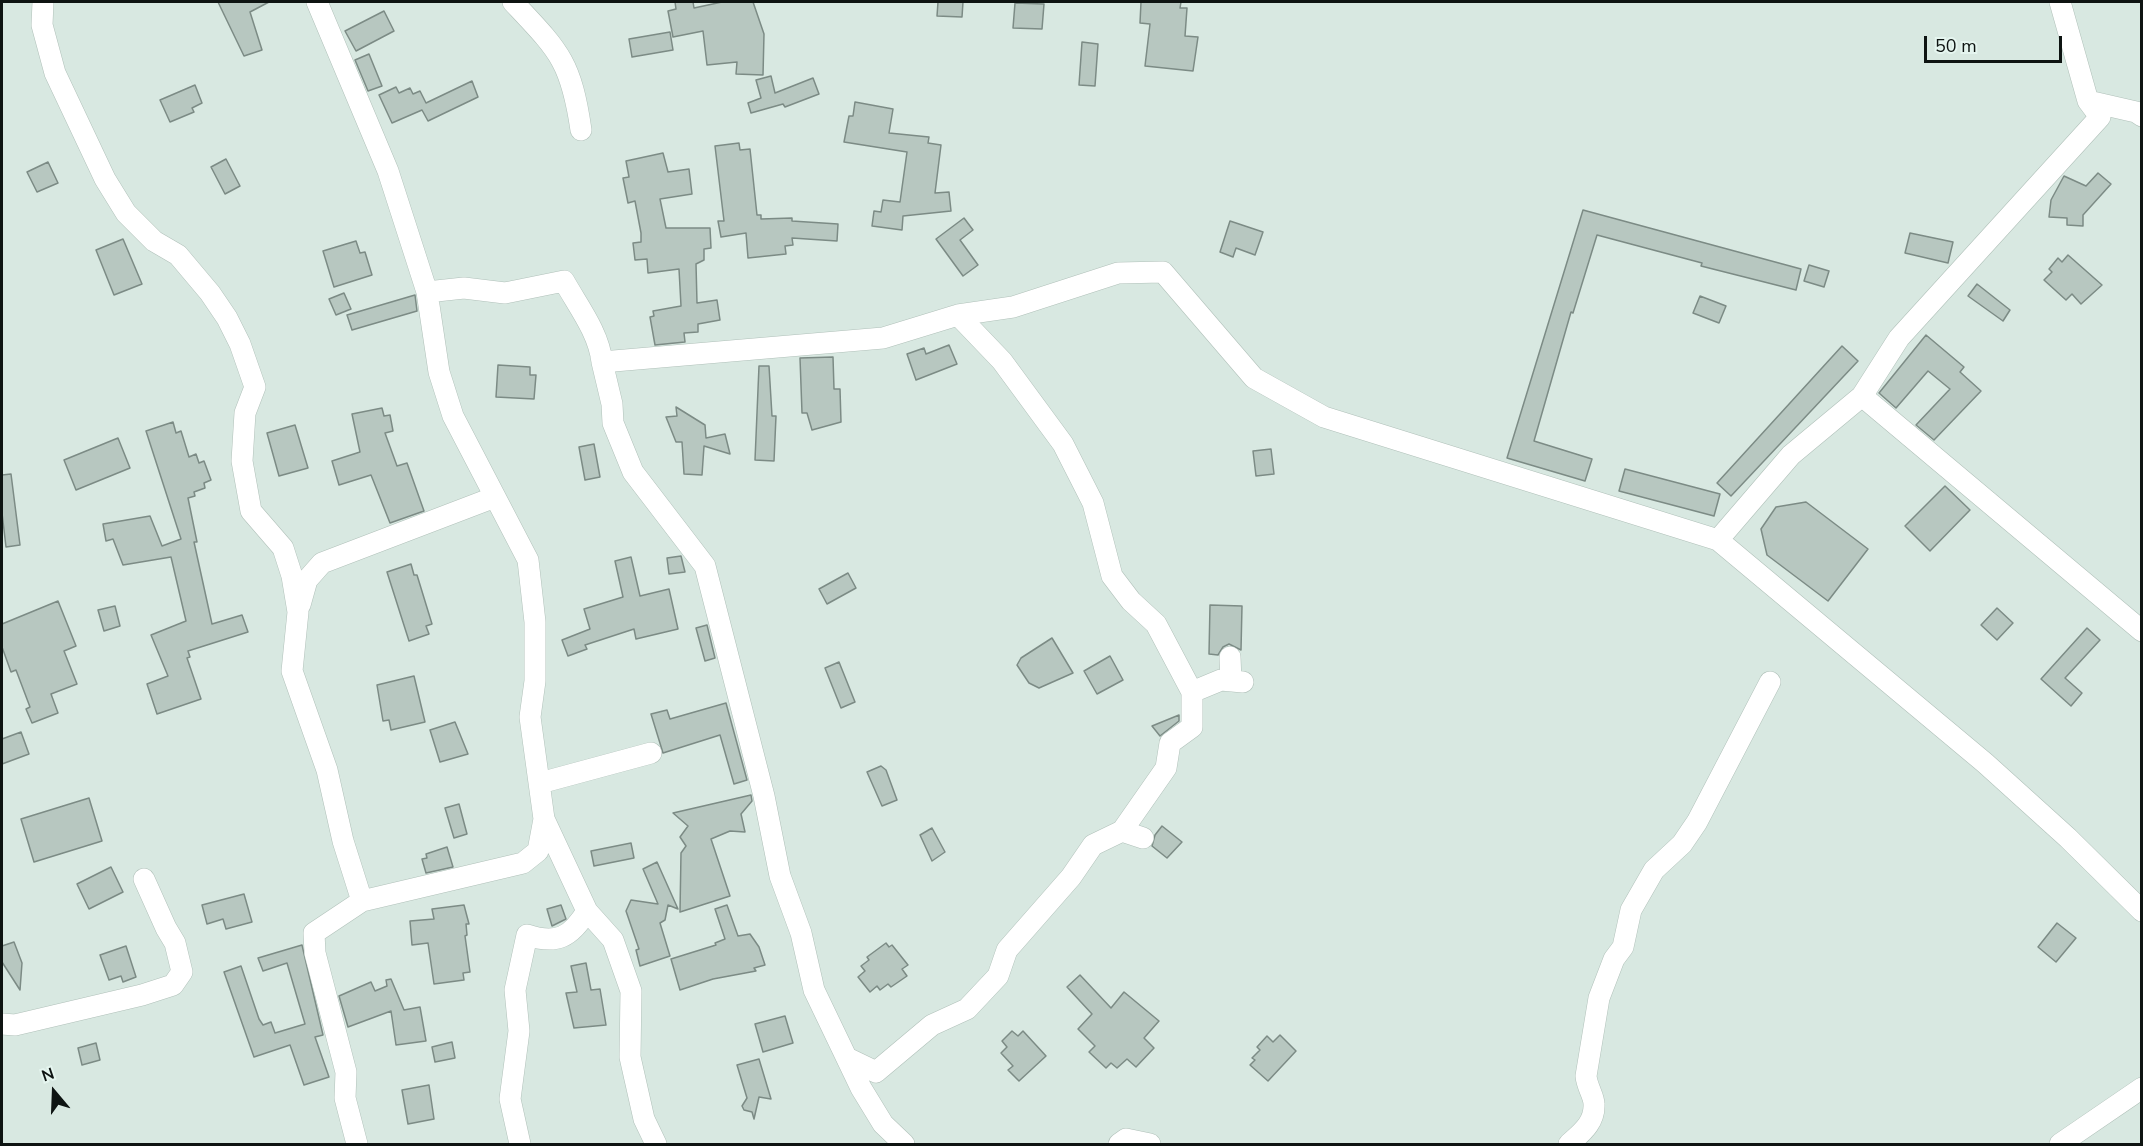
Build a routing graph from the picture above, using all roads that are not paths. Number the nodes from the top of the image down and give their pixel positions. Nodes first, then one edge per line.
1 (43, 2) edge
2 (317, 2) edge
3 (513, 2) edge
4 (2060, 2) edge
5 (2088, 101) junction
6 (2142, 117) edge
7 (581, 130) dead end
8 (428, 292) junction
9 (958, 315) junction
10 (602, 362) junction
11 (1862, 396) junction
12 (495, 497) junction
13 (1718, 540) junction
14 (298, 612) junction
15 (2142, 631) edge
16 (1230, 657) dead end
17 (1770, 682) dead end
18 (1192, 692) junction
19 (651, 753) dead end
20 (540, 783) junction
21 (544, 819) junction
22 (1122, 831) junction
23 (1143, 838) dead end
24 (144, 879) dead end
25 (362, 901) junction
26 (587, 911) junction
27 (2142, 911) edge
28 (2, 1024) edge
29 (847, 1058) junction
30 (2142, 1088) edge
31 (357, 1144) edge
32 (520, 1144) edge
33 (656, 1144) edge
34 (904, 1144) edge
35 (1119, 1144) edge
36 (1150, 1144) edge
37 (1569, 1144) edge
38 (2060, 1144) edge

1 - 14 street
2 - 8 street
3 - 7 street
4 - 5 street
5 - 6 street
5 - 11 street
8 - 10 street
8 - 12 street
9 - 10 street
9 - 13 street
9 - 18 street
10 - 29 street
11 - 13 street
11 - 15 street
12 - 14 street
12 - 20 street
13 - 27 street
14 - 25 street
16 - 18 street
17 - 37 street
18 - 22 street
19 - 20 street
20 - 21 street
21 - 25 street
21 - 26 street
22 - 23 street
22 - 29 street
24 - 28 street
25 - 31 street
26 - 32 street
26 - 33 street
29 - 34 street
30 - 38 street
35 - 36 street

